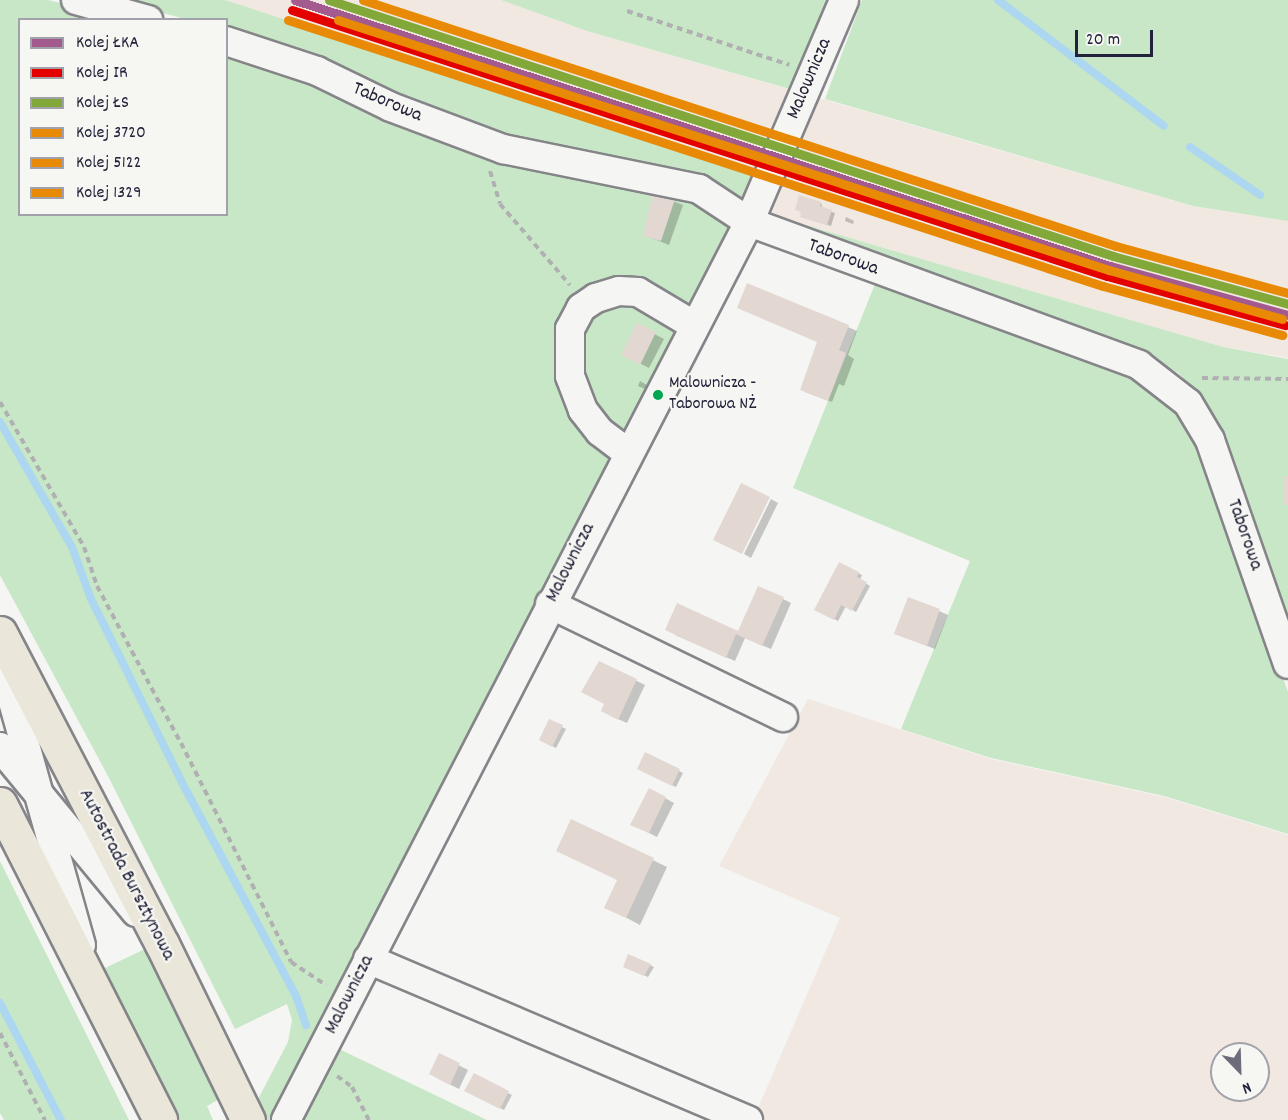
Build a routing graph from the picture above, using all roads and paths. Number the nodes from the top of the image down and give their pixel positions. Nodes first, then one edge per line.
1 (76, 0) edge
2 (844, 0) edge
3 (627, 11) dead end
4 (141, 18) edge
5 (228, 42) edge
6 (812, 73) junction
7 (491, 144) junction
8 (749, 222) junction
9 (585, 305) junction
10 (695, 326) junction
11 (1159, 378) junction
12 (1288, 379) edge
13 (0, 402) edge
14 (628, 453) junction
15 (550, 604) junction
16 (0, 633) edge
17 (0, 655) edge
18 (1288, 664) edge
19 (783, 717) dead end
20 (0, 747) edge
21 (39, 795) junction
22 (0, 804) edge
23 (162, 944) junction
24 (368, 959) junction
25 (90, 978) junction
26 (348, 998) junction
27 (0, 1034) edge
28 (314, 1065) junction
29 (247, 1118) edge
30 (45, 1120) edge
31 (160, 1120) edge
32 (286, 1120) edge
33 (369, 1120) edge
34 (748, 1120) edge

1 - 4 street
2 - 6 street, Malownicza
3 - 6 path
5 - 7 street, Taborowa
6 - 8 street, Malownicza
7 - 8 street, Taborowa
7 - 9 path
8 - 10 street, Malownicza
8 - 11 street, Taborowa
9 - 10 street
9 - 14 street
10 - 14 street, Malownicza
11 - 12 path
11 - 18 street, Taborowa
13 - 26 path
14 - 15 street, Malownicza
15 - 19 street
15 - 24 street, Malownicza
16 - 23 highway, Autostrada Bursztynowa
17 - 21 street
20 - 21 street
21 - 23 street
21 - 25 street
22 - 25 highway
23 - 29 highway, Autostrada Bursztynowa
24 - 26 street, Malownicza
24 - 34 street
25 - 31 highway
26 - 28 street, Malownicza
27 - 30 path
28 - 32 street, Malownicza
28 - 33 path

